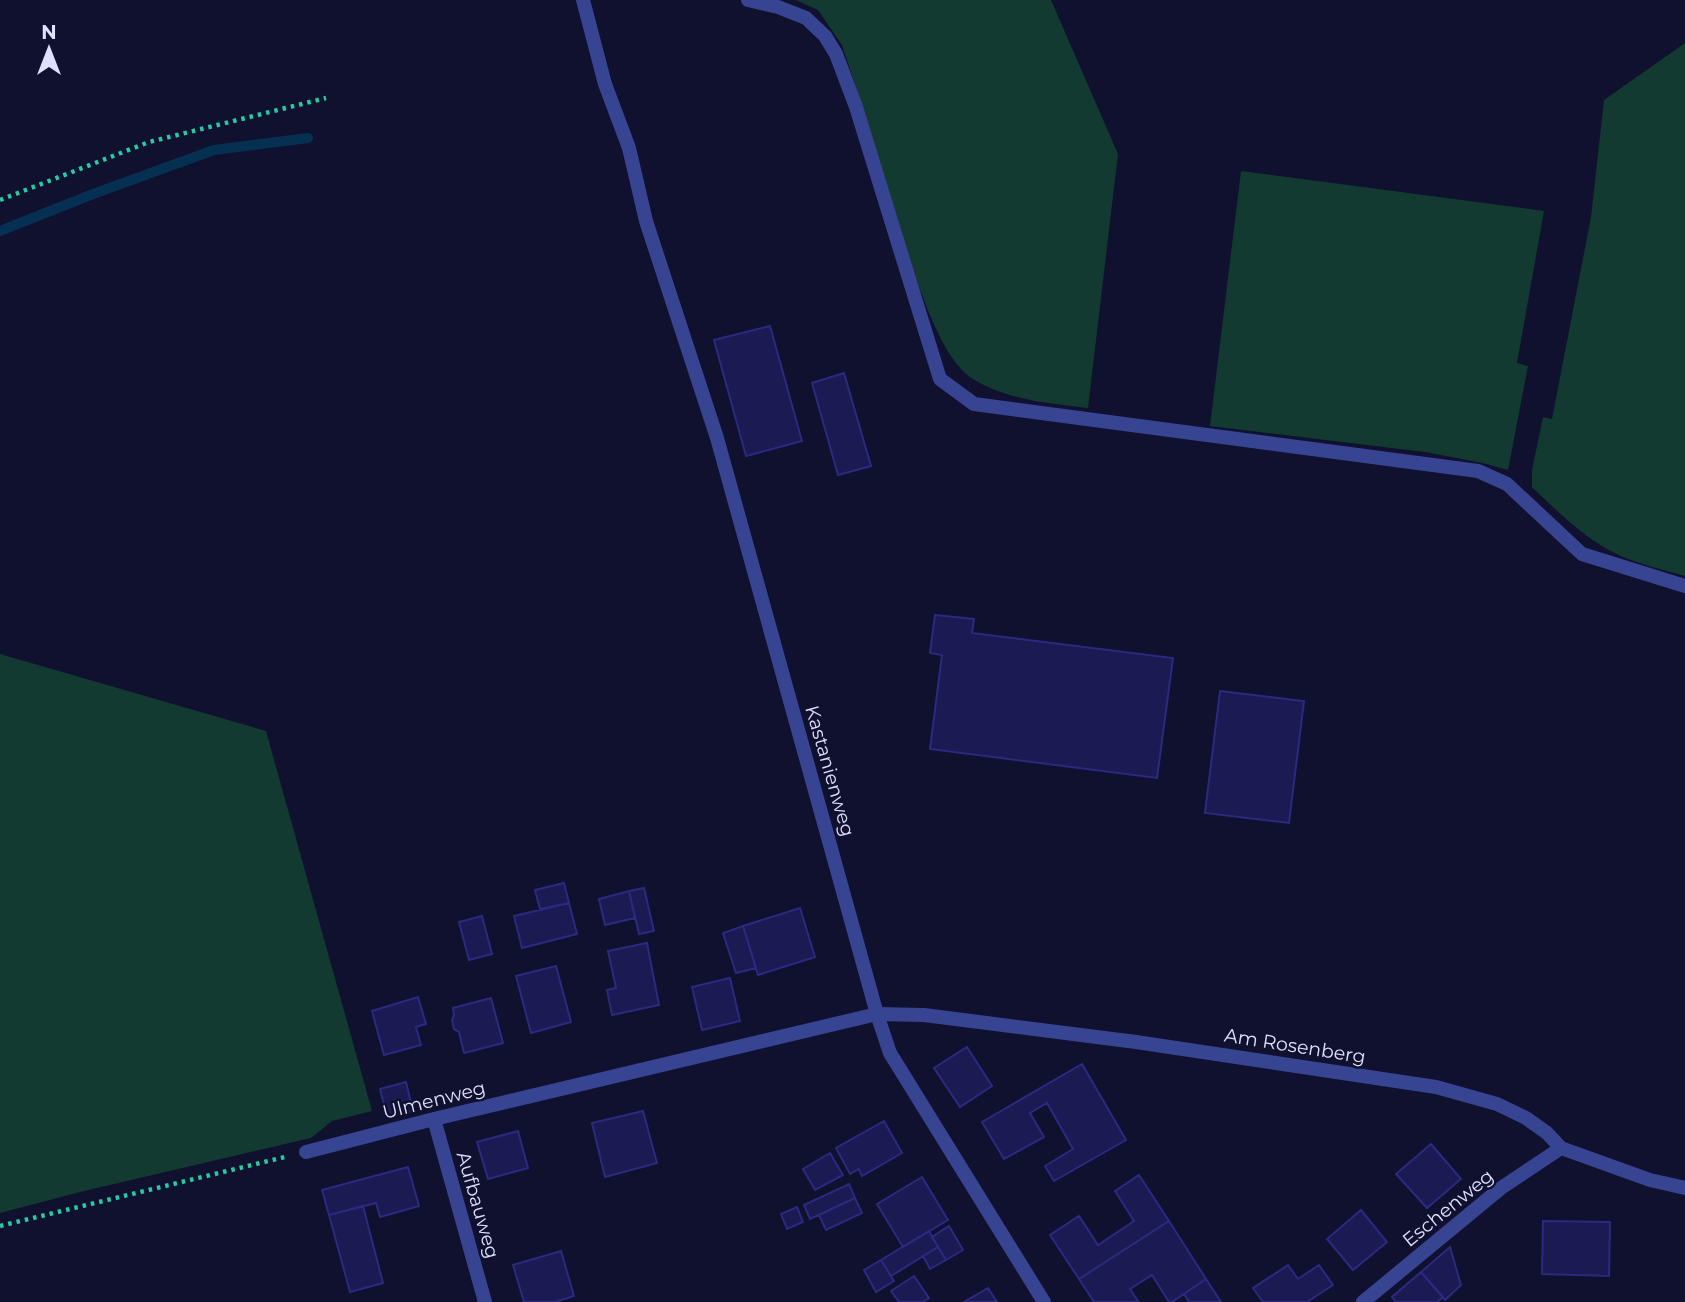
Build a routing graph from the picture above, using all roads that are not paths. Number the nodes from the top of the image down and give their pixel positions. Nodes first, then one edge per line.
1 (583, 0) edge
2 (748, 0) edge
3 (1685, 586) edge
4 (877, 1014) junction
5 (434, 1119) junction
6 (1561, 1148) junction
7 (306, 1152) road end
8 (1685, 1188) edge
9 (485, 1302) edge
10 (1044, 1302) edge
11 (1363, 1302) edge

1 - 4 street, Kastanienweg
2 - 3 street
4 - 5 street, Ulmenweg
4 - 6 street, Am Rosenberg
4 - 10 street, Kastanienweg
5 - 7 street, Ulmenweg
5 - 9 street, Aufbauweg
6 - 8 street, Am Rosenberg
6 - 11 street, Eschenweg

